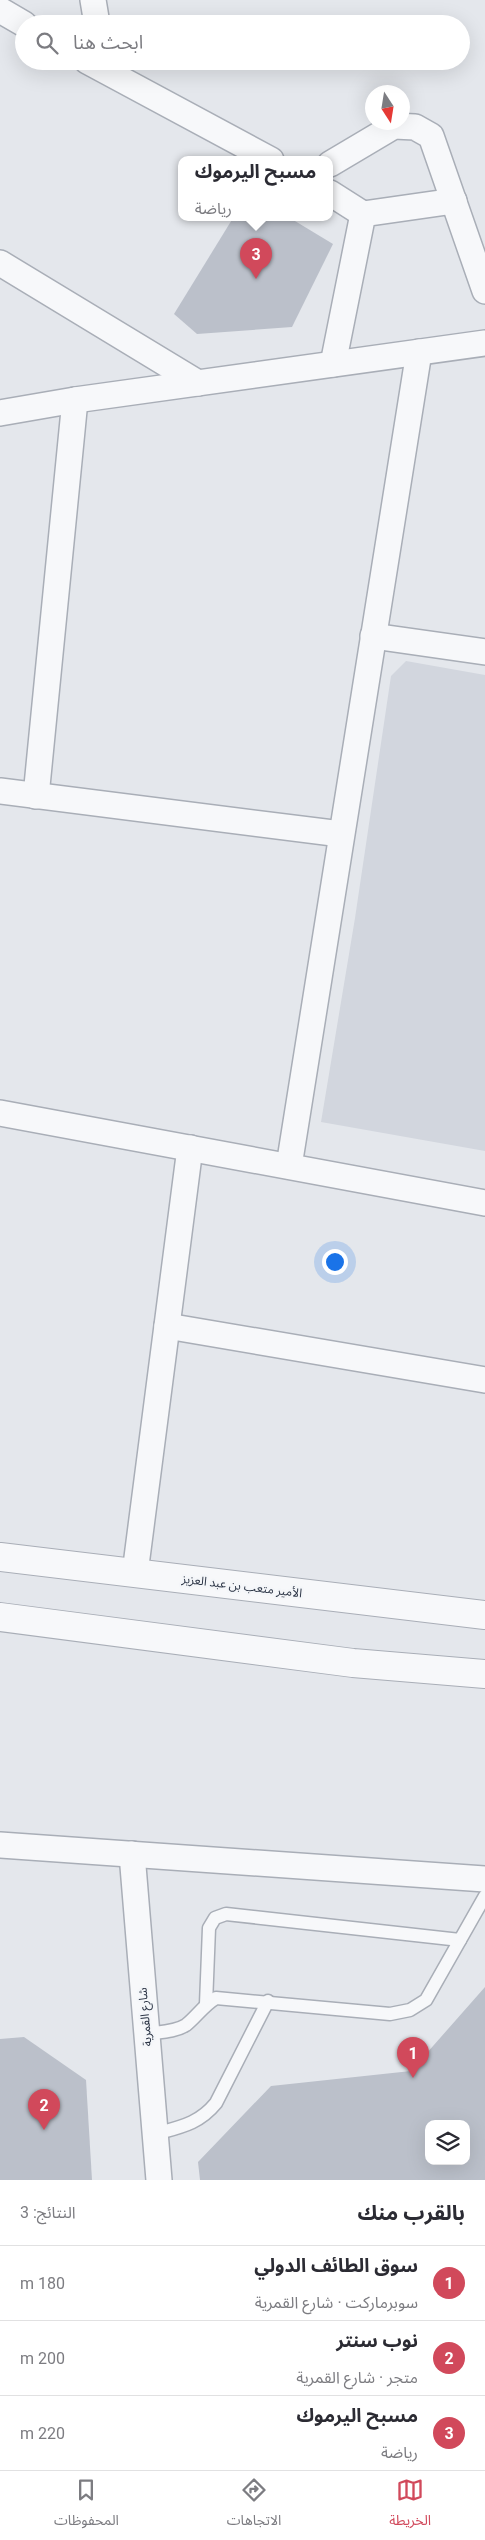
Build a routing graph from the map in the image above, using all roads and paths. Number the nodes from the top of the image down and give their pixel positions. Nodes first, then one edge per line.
1 (93, 0) edge
2 (0, 10) edge
3 (96, 15) edge
4 (15, 19) edge
5 (107, 70) edge
6 (264, 156) edge
7 (333, 162) edge
8 (333, 195) edge
9 (454, 201) junction
10 (363, 214) junction
11 (0, 263) edge
12 (485, 290) edge
13 (485, 343) edge
14 (419, 352) junction
15 (333, 364) junction
16 (198, 383) junction
17 (75, 400) junction
18 (0, 413) edge
19 (373, 636) junction
20 (485, 652) edge
21 (0, 791) edge
22 (36, 796) junction
23 (341, 834) junction
24 (0, 1113) edge
25 (190, 1148) junction
26 (288, 1166) junction
27 (485, 1203) edge
28 (167, 1326) junction
29 (485, 1380) edge
30 (0, 1557) edge
31 (135, 1573) junction
32 (485, 1615) edge
33 (0, 1617) edge
34 (485, 1674) edge
35 (0, 1845) edge
36 (132, 1854) junction
37 (485, 1879) edge
38 (485, 1896) edge
39 (460, 1940) junction
40 (268, 2002) junction
41 (206, 2004) junction
42 (147, 2034) junction
43 (155, 2134) junction
44 (159, 2180) edge

1 - 3 street
2 - 4 street
5 - 6 street
7 - 9 street
8 - 10 street
9 - 10 street
9 - 12 street
10 - 15 street
11 - 16 street
13 - 14 street
14 - 15 street
14 - 19 street
15 - 16 street
16 - 17 street
17 - 18 street
17 - 22 street
19 - 20 street
19 - 23 street
21 - 22 street
22 - 23 street
23 - 26 street
24 - 25 street
25 - 26 street
25 - 28 street
26 - 27 street
28 - 29 street
28 - 31 street
30 - 31 street, الأمير متعب بن عبد العزيز
31 - 32 street, الأمير متعب بن عبد العزيز
33 - 34 street
35 - 36 street
36 - 37 street
36 - 42 street, شارع القمرية
38 - 39 lane
39 - 40 lane
39 - 41 lane
40 - 41 lane
40 - 43 lane
41 - 42 lane
42 - 43 street, شارع القمرية
43 - 44 street, شارع القمرية

